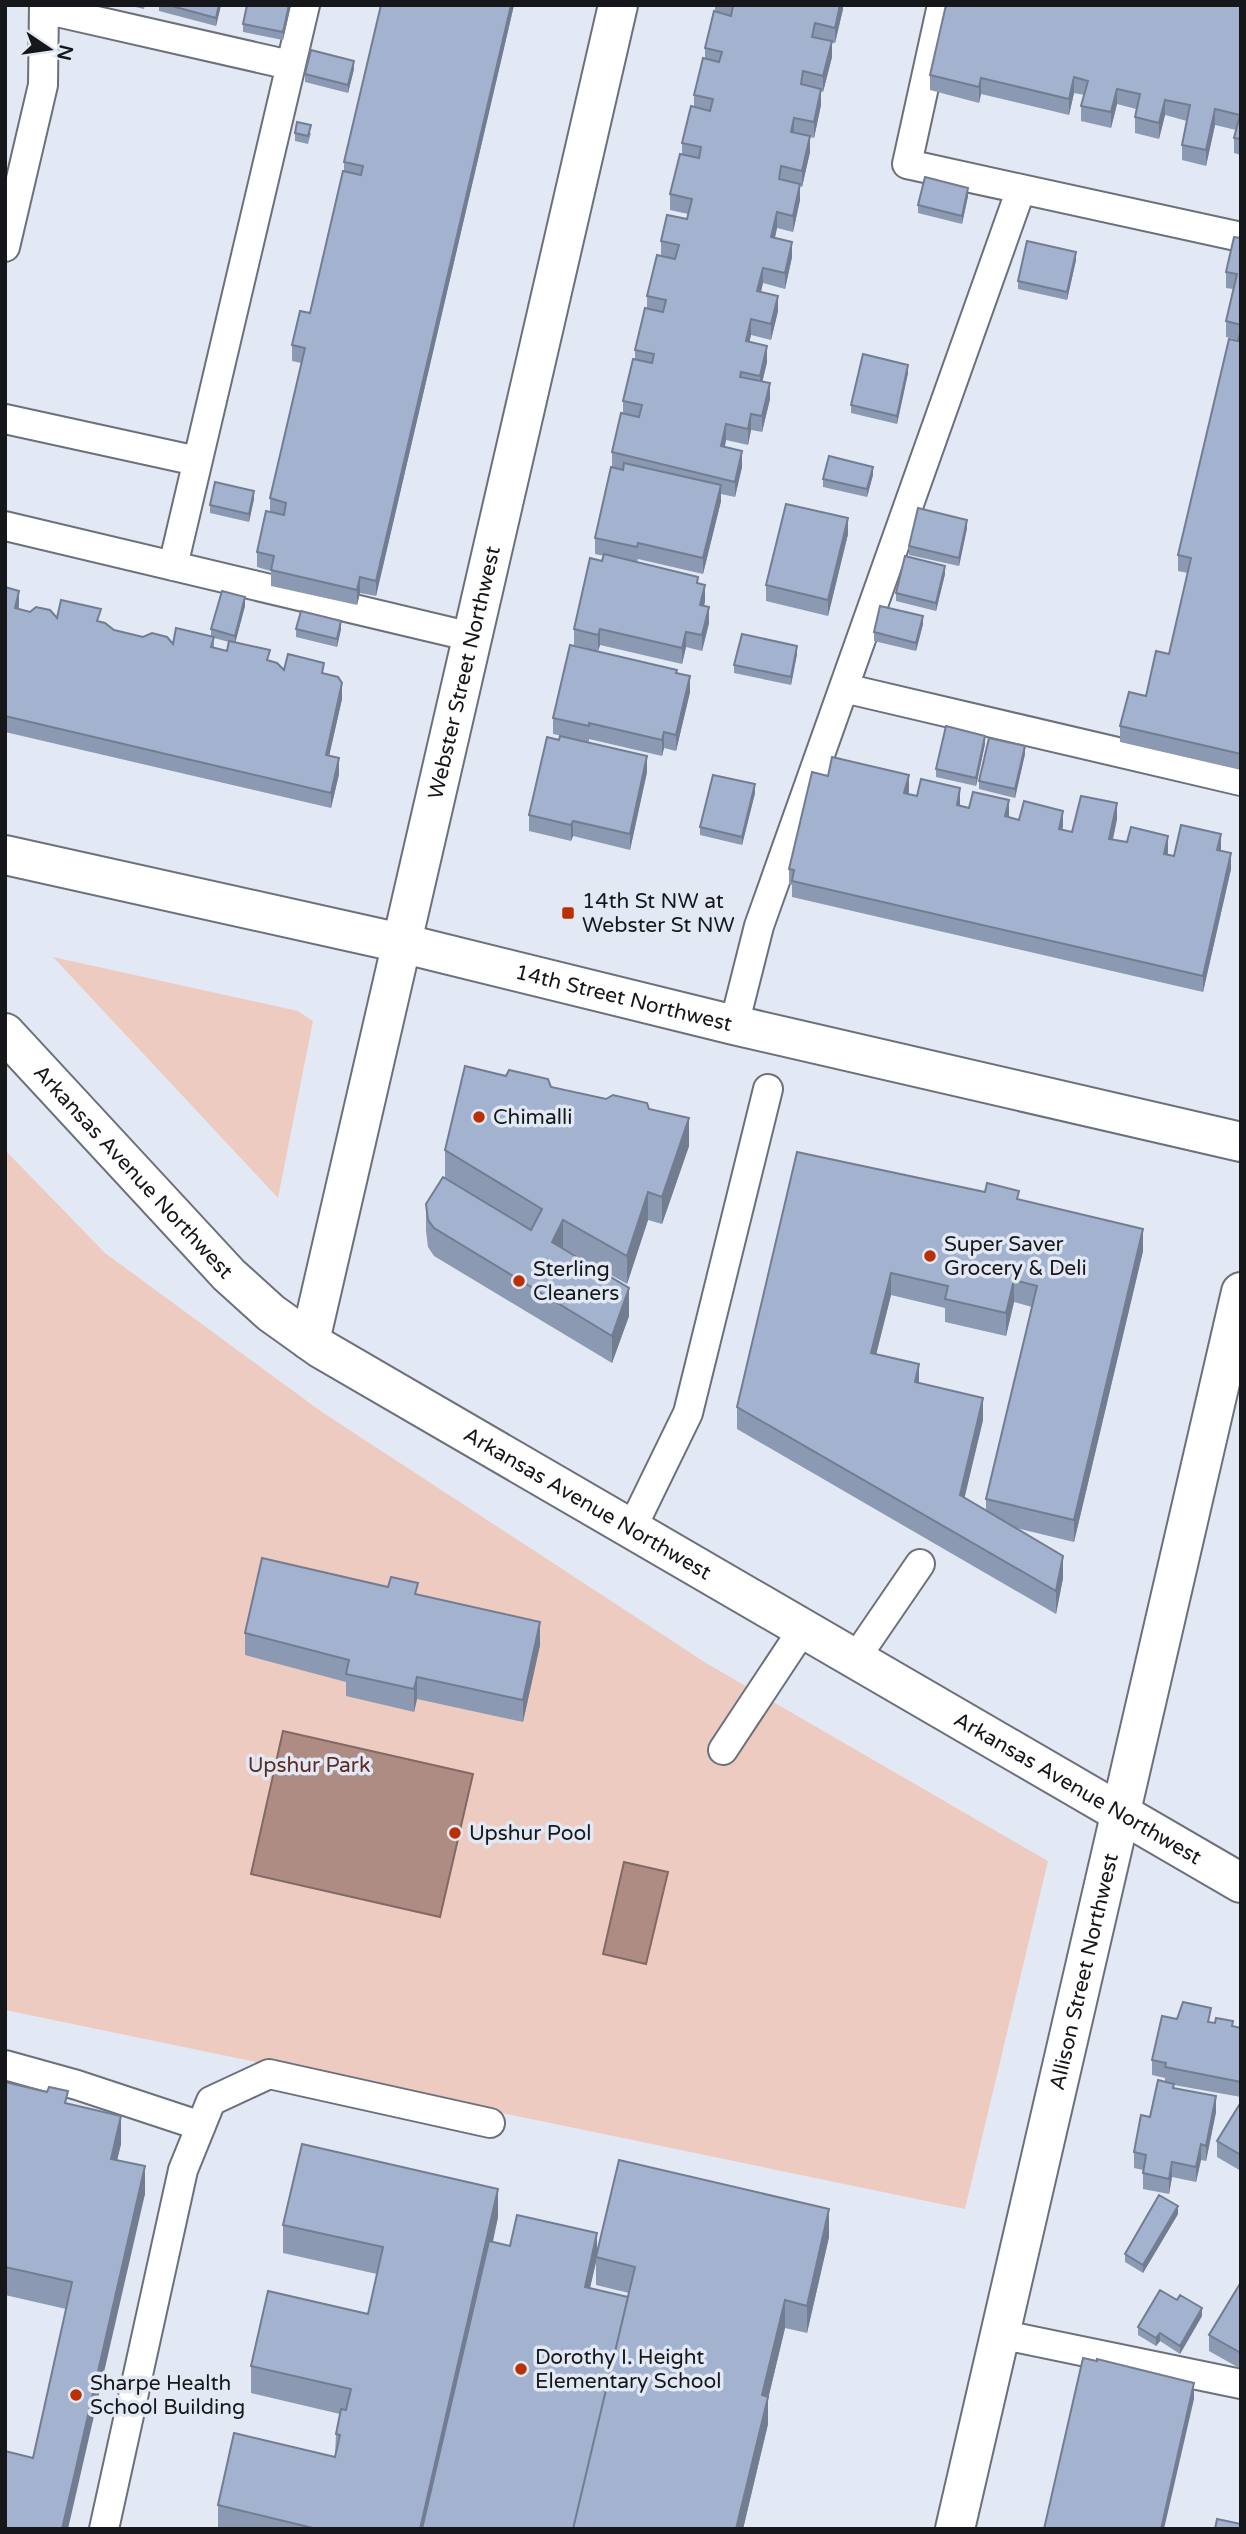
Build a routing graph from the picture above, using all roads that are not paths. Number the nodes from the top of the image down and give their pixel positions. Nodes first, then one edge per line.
1 (305, 5) edge
2 (618, 5) edge
3 (942, 5) edge
4 (44, 7) edge
5 (290, 65) junction
6 (1021, 188) junction
7 (1241, 237) edge
8 (5, 247) edge
9 (5, 419) edge
10 (197, 461) junction
11 (5, 526) edge
12 (173, 566) junction
13 (472, 637) junction
14 (844, 688) junction
15 (1241, 781) edge
16 (5, 855) edge
17 (401, 943) junction
18 (734, 1025) junction
19 (5, 1033) edge
20 (768, 1089) dead end
21 (1241, 1142) edge
22 (1241, 1292) edge
23 (310, 1341) junction
24 (631, 1530) junction
25 (920, 1564) dead end
26 (803, 1629) junction
27 (855, 1659) junction
28 (723, 1750) dead end
29 (1120, 1812) junction
30 (1241, 1882) edge
31 (5, 2065) edge
32 (489, 2123) dead end
33 (201, 2126) junction
34 (999, 2333) junction
35 (1241, 2384) edge
36 (103, 2529) edge
37 (955, 2529) edge

1 - 5 lane
2 - 13 street, Webster Street Northwest
3 - 6 lane
4 - 5 lane
4 - 8 lane
5 - 10 lane
6 - 7 lane
6 - 14 lane
9 - 10 lane
10 - 12 lane
11 - 12 lane
12 - 13 lane
13 - 17 street, Webster Street Northwest
14 - 15 lane
14 - 18 lane
16 - 17 street, 14th Street Northwest
17 - 18 street, 14th Street Northwest
17 - 23 street, Webster Street Northwest
18 - 21 street, 14th Street Northwest
19 - 23 street, Arkansas Avenue Northwest
20 - 24 lane
22 - 29 street, Allison Street Northwest
23 - 24 street, Arkansas Avenue Northwest
24 - 26 street, Arkansas Avenue Northwest
25 - 27 lane
26 - 27 street, Arkansas Avenue Northwest
26 - 28 lane
27 - 29 street, Arkansas Avenue Northwest
29 - 30 street, Arkansas Avenue Northwest
29 - 34 street, Allison Street Northwest
31 - 33 lane
32 - 33 lane
33 - 36 lane
34 - 35 lane
34 - 37 street, Allison Street Northwest

